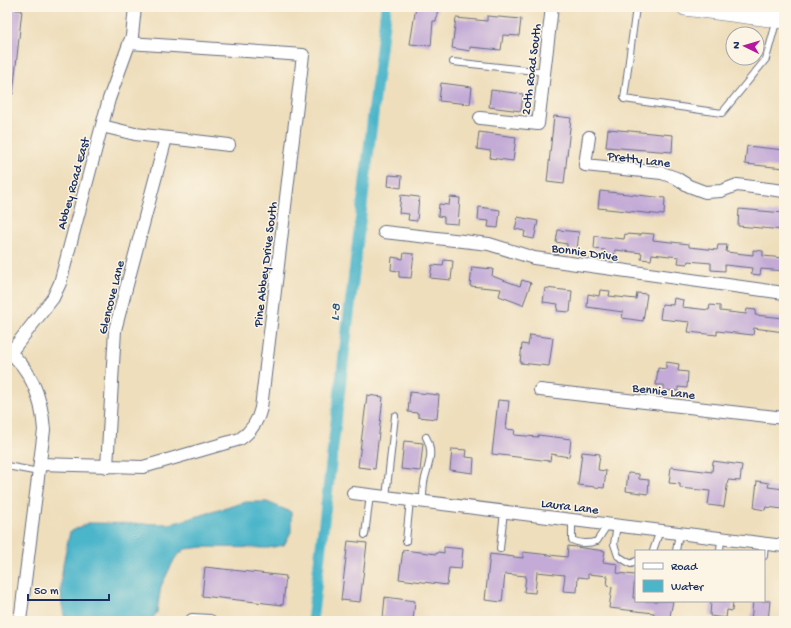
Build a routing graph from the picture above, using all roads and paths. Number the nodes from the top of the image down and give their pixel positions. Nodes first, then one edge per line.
1 (134, 7) edge
2 (552, 7) edge
3 (636, 7) edge
4 (684, 7) edge
5 (780, 15) edge
6 (129, 43) junction
7 (453, 62) dead end
8 (544, 72) junction
9 (480, 118) dead end
10 (102, 126) junction
11 (589, 137) dead end
12 (166, 138) junction
13 (229, 145) dead end
14 (784, 191) edge
15 (384, 232) dead end
16 (784, 292) edge
17 (9, 352) edge
18 (540, 390) dead end
19 (395, 416) dead end
20 (784, 418) edge
21 (426, 437) dead end
22 (7, 466) edge
23 (107, 467) junction
24 (40, 468) junction
25 (352, 493) dead end
26 (370, 495) junction
27 (386, 496) junction
28 (416, 500) junction
29 (504, 511) junction
30 (572, 520) junction
31 (612, 524) junction
32 (660, 530) junction
33 (679, 533) junction
34 (365, 535) dead end
35 (721, 538) junction
36 (406, 541) dead end
37 (765, 543) junction
38 (784, 546) edge
39 (500, 549) dead end
40 (655, 550) edge
41 (676, 550) edge
42 (720, 550) edge
43 (764, 550) edge
44 (635, 562) edge
45 (192, 620) dead end
46 (20, 621) edge
47 (210, 621) edge

1 - 6 street, Abbey Road East
2 - 8 street, 20th Road South
3 - 5 lane
4 - 5 street
6 - 10 street, Abbey Road East
6 - 23 street, Pine Abbey Drive South
7 - 8 lane
8 - 9 street, 20th Road South
10 - 12 street
10 - 17 street, Abbey Road East
11 - 14 street, Pretty Lane
12 - 13 street
12 - 23 street, Glencove Lane
15 - 16 street, Bonnie Drive
17 - 24 street
18 - 20 street, Bennie Lane
19 - 27 lane
21 - 28 lane
22 - 24 lane
23 - 24 street, Pine Abbey Drive South
24 - 46 street
25 - 26 street, Laura Lane
26 - 27 street, Laura Lane
26 - 34 lane
27 - 28 street, Laura Lane
28 - 29 street, Laura Lane
28 - 36 lane
29 - 30 street, Laura Lane
29 - 39 lane
30 - 31 street, Laura Lane
30 - 31 lane
31 - 32 street, Laura Lane
31 - 44 lane
32 - 33 street, Laura Lane
32 - 40 lane
33 - 35 street, Laura Lane
33 - 41 lane
35 - 37 street, Laura Lane
35 - 42 lane
37 - 38 street, Laura Lane
37 - 43 lane
45 - 47 street

